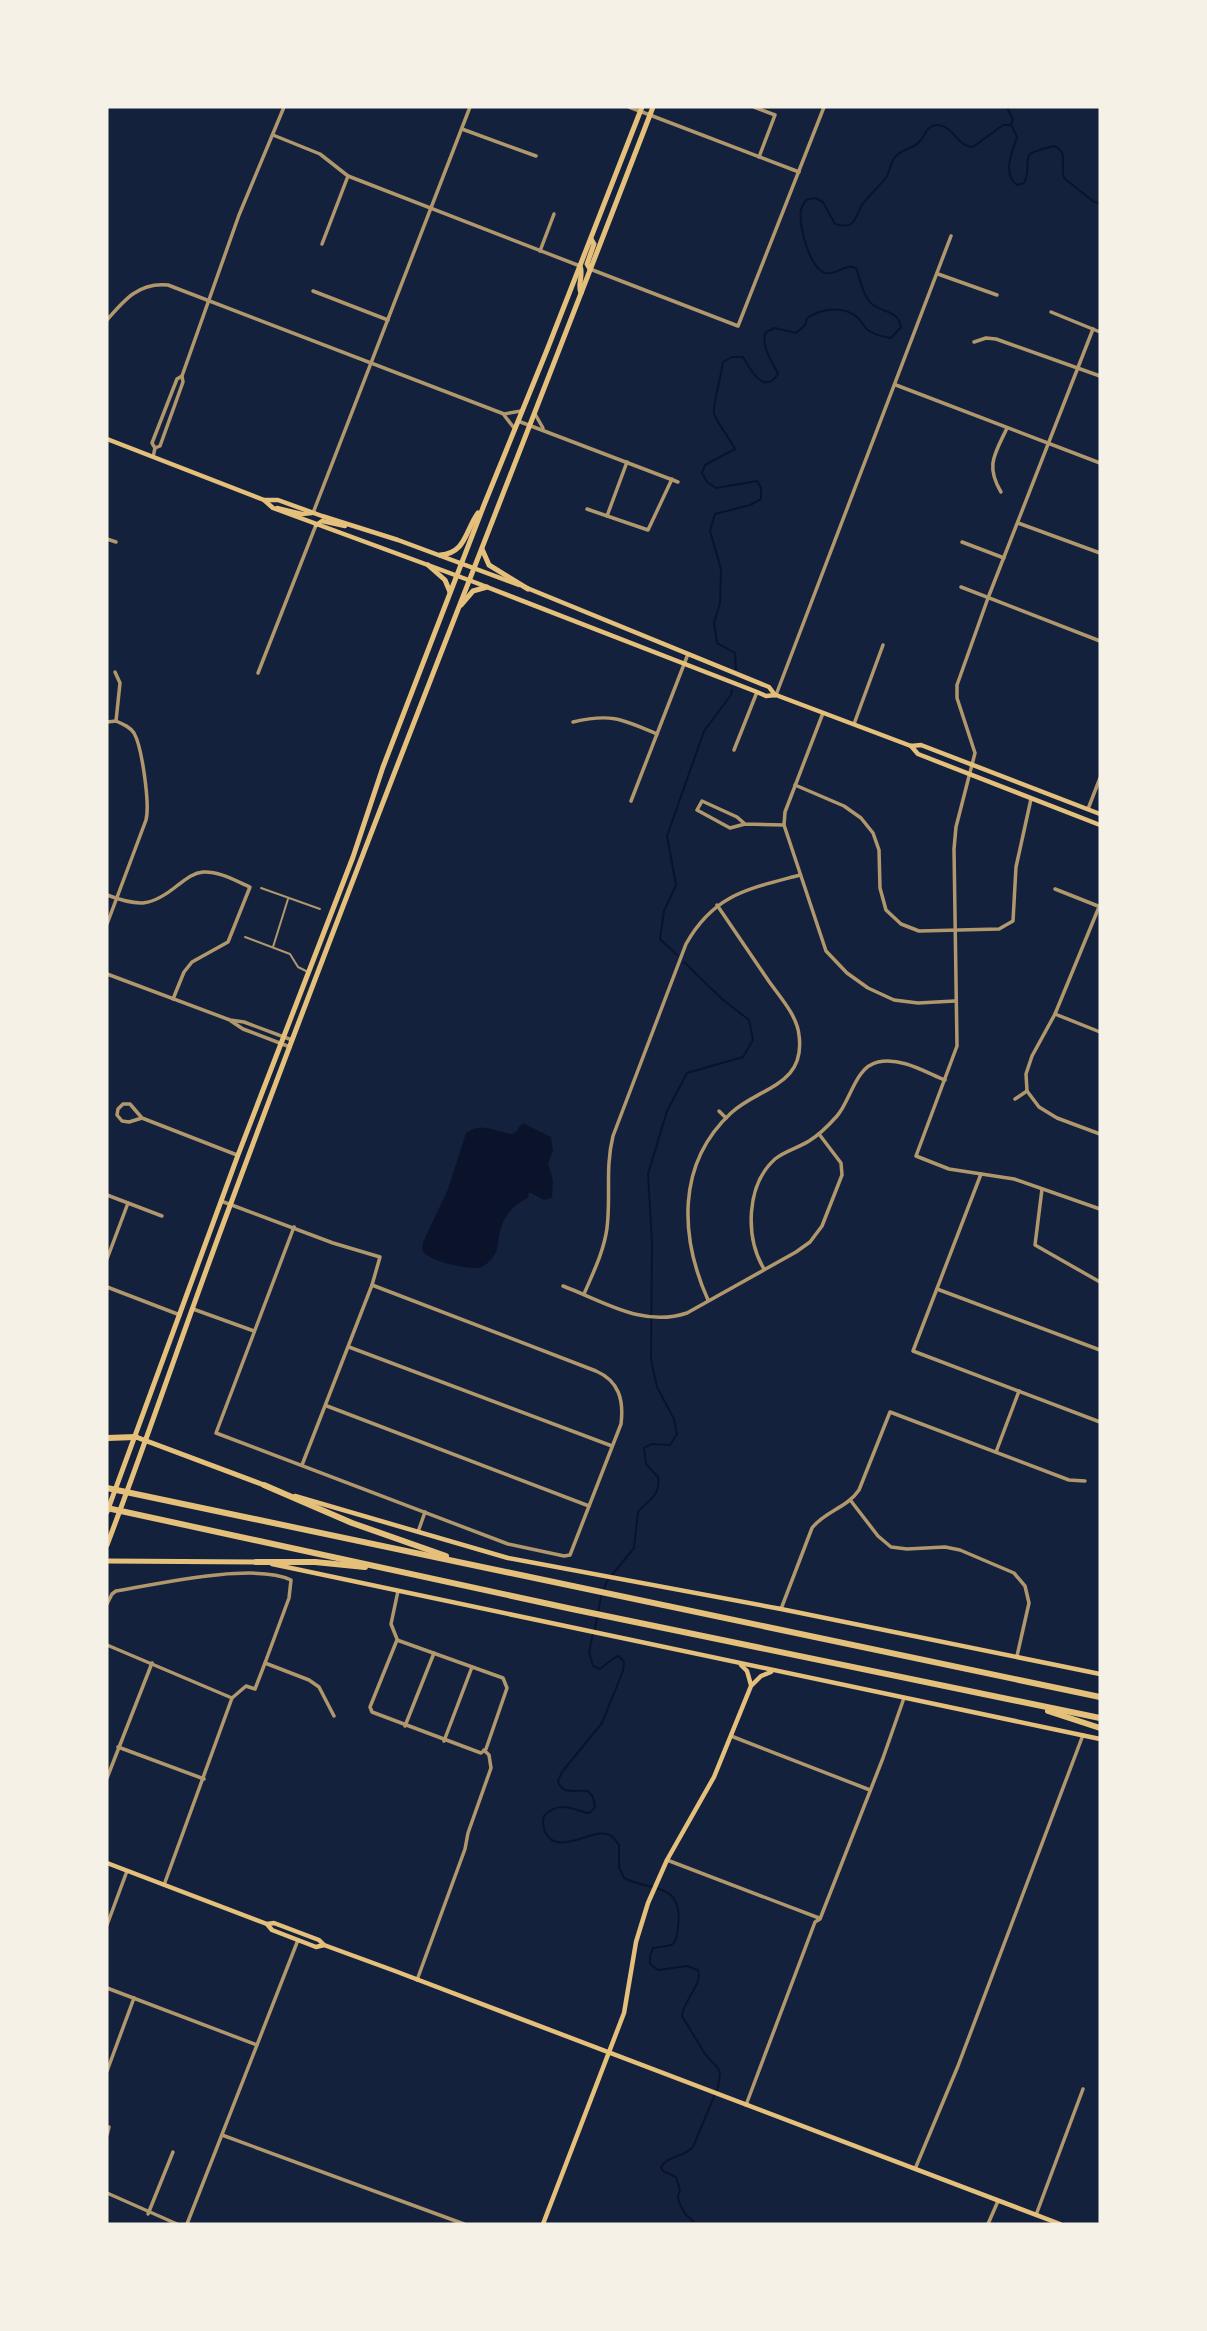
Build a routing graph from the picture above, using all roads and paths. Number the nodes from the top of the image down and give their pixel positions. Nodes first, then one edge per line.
1 (284, 107) edge
2 (470, 107) edge
3 (629, 107) edge
4 (653, 107) edge
5 (754, 107) edge
6 (824, 107) edge
7 (641, 109) edge
8 (650, 115) junction
9 (462, 129) junction
10 (272, 135) junction
11 (536, 156) dead end
12 (759, 157) junction
13 (799, 173) junction
14 (348, 176) junction
15 (431, 209) junction
16 (554, 214) dead end
17 (951, 236) dead end
18 (591, 239) junction
19 (321, 244) dead end
20 (540, 251) junction
21 (580, 266) junction
22 (590, 269) junction
23 (938, 274) junction
24 (313, 291) dead end
25 (581, 293) junction
26 (997, 295) dead end
27 (209, 302) junction
28 (1051, 312) dead end
29 (107, 320) edge
30 (388, 320) junction
31 (1093, 329) junction
32 (1100, 332) edge
33 (974, 342) dead end
34 (372, 363) junction
35 (1078, 368) junction
36 (182, 376) junction
37 (1100, 376) edge
38 (895, 385) junction
39 (523, 410) junction
40 (534, 412) junction
41 (503, 414) junction
42 (518, 421) junction
43 (529, 425) junction
44 (1007, 428) junction
45 (514, 430) junction
46 (545, 430) junction
47 (107, 439) edge
48 (1049, 444) junction
49 (155, 448) junction
50 (153, 457) junction
51 (627, 462) junction
52 (1100, 463) edge
53 (671, 479) junction
54 (678, 482) dead end
55 (1001, 492) dead end
56 (264, 500) junction
57 (484, 505) junction
58 (273, 509) junction
59 (587, 509) dead end
60 (313, 513) junction
61 (607, 516) junction
62 (1018, 523) junction
63 (316, 525) junction
64 (349, 525) junction
65 (107, 539) edge
66 (116, 542) dead end
67 (962, 542) dead end
68 (482, 547) junction
69 (1100, 553) edge
70 (440, 555) junction
71 (1004, 558) junction
72 (461, 564) junction
73 (428, 565) junction
74 (473, 568) junction
75 (456, 576) junction
76 (469, 580) junction
77 (487, 587) junction
78 (961, 587) dead end
79 (528, 589) junction
80 (450, 592) junction
81 (988, 598) junction
82 (457, 610) junction
83 (1100, 641) edge
84 (883, 645) dead end
85 (688, 654) junction
86 (684, 664) junction
87 (115, 672) dead end
88 (258, 673) dead end
89 (757, 692) junction
90 (776, 695) junction
91 (823, 713) junction
92 (116, 721) junction
93 (107, 722) edge
94 (573, 722) dead end
95 (853, 724) junction
96 (657, 734) junction
97 (911, 746) junction
98 (734, 750) dead end
99 (973, 765) junction
100 (970, 774) junction
101 (1100, 778) edge
102 (795, 785) junction
103 (1031, 799) junction
104 (631, 802) dead end
105 (1088, 809) junction
106 (1100, 814) edge
107 (746, 824) junction
108 (784, 825) junction
109 (1100, 825) edge
110 (800, 875) junction
111 (261, 888) dead end
112 (1055, 889) dead end
113 (107, 895) edge
114 (117, 898) junction
115 (288, 899) junction
116 (717, 905) junction
117 (1100, 907) edge
118 (320, 909) dead end
119 (107, 924) edge
120 (955, 929) junction
121 (245, 937) dead end
122 (273, 948) junction
123 (309, 972) junction
124 (107, 974) edge
125 (318, 975) junction
126 (173, 999) junction
127 (955, 1002) junction
128 (1055, 1014) junction
129 (1100, 1032) edge
130 (283, 1040) junction
131 (291, 1044) junction
132 (866, 1060) dead end
133 (869, 1066) junction
134 (945, 1080) junction
135 (1027, 1091) junction
136 (1015, 1099) dead end
137 (719, 1111) dead end
138 (142, 1118) junction
139 (726, 1118) junction
140 (819, 1134) junction
141 (1100, 1134) edge
142 (238, 1155) junction
143 (981, 1174) junction
144 (1042, 1189) junction
145 (107, 1195) edge
146 (221, 1201) junction
147 (128, 1203) junction
148 (230, 1205) junction
149 (1100, 1209) edge
150 (162, 1216) dead end
151 (294, 1227) junction
152 (107, 1259) edge
153 (764, 1269) junction
154 (1100, 1283) edge
155 (372, 1285) junction
156 (563, 1286) dead end
157 (107, 1287) edge
158 (937, 1289) junction
159 (584, 1294) junction
160 (708, 1300) junction
161 (193, 1309) junction
162 (181, 1315) junction
163 (254, 1331) junction
164 (349, 1347) junction
165 (1100, 1350) edge
166 (1019, 1391) junction
167 (327, 1406) junction
168 (1100, 1422) edge
169 (136, 1437) junction
170 (107, 1438) edge
171 (146, 1441) junction
172 (613, 1447) junction
173 (996, 1451) junction
174 (302, 1465) junction
175 (1085, 1481) dead end
176 (264, 1485) junction
177 (107, 1488) edge
178 (850, 1501) junction
179 (589, 1506) junction
180 (107, 1510) edge
181 (425, 1512) junction
182 (418, 1532) junction
183 (107, 1545) edge
184 (107, 1561) edge
185 (256, 1562) junction
186 (468, 1563) junction
187 (395, 1570) junction
188 (398, 1591) junction
189 (107, 1604) edge
190 (781, 1609) junction
191 (397, 1640) junction
192 (107, 1645) edge
193 (434, 1652) junction
194 (1017, 1656) junction
195 (152, 1662) junction
196 (265, 1663) junction
197 (737, 1663) junction
198 (472, 1667) junction
199 (774, 1671) junction
200 (1100, 1674) edge
201 (751, 1686) junction
202 (1100, 1697) edge
203 (232, 1698) junction
204 (904, 1698) junction
205 (1019, 1702) junction
206 (334, 1716) dead end
207 (1100, 1718) edge
208 (405, 1726) junction
209 (1100, 1728) edge
210 (1083, 1735) junction
211 (731, 1736) junction
212 (1100, 1739) edge
213 (444, 1741) junction
214 (118, 1747) junction
215 (484, 1751) junction
216 (107, 1778) edge
217 (204, 1779) junction
218 (870, 1790) junction
219 (667, 1860) junction
220 (107, 1863) edge
221 (127, 1871) junction
222 (164, 1885) junction
223 (820, 1919) junction
224 (267, 1924) junction
225 (107, 1925) edge
226 (310, 1936) junction
227 (298, 1940) junction
228 (324, 1945) junction
229 (417, 1980) junction
230 (107, 1988) edge
231 (134, 1998) junction
232 (257, 2045) junction
233 (610, 2053) junction
234 (107, 2071) edge
235 (1083, 2089) dead end
236 (746, 2105) junction
237 (110, 2127) dead end
238 (107, 2134) edge
239 (222, 2135) junction
240 (173, 2152) dead end
241 (915, 2169) junction
242 (107, 2193) edge
243 (998, 2201) junction
244 (148, 2214) junction
245 (1036, 2215) junction
246 (177, 2224) edge
247 (187, 2224) edge
248 (464, 2224) edge
249 (543, 2224) edge
250 (988, 2224) edge
251 (1060, 2224) edge

1 - 10 street
2 - 9 street
3 - 7 street
4 - 8 main road
5 - 12 street
6 - 13 street
7 - 8 street
7 - 18 main road
8 - 12 street
8 - 22 main road
9 - 11 street
9 - 15 street
10 - 14 street
10 - 27 street
12 - 13 street
13 - 22 street
14 - 15 street
14 - 19 street
15 - 20 street
15 - 30 street
16 - 20 street
17 - 23 street
18 - 21 main road
18 - 22 main road
20 - 21 street
21 - 25 main road
21 - 39 main road
22 - 25 main road
23 - 26 street
23 - 38 street
24 - 30 street
25 - 40 main road
27 - 29 street
27 - 34 street
27 - 36 street
28 - 31 street
30 - 34 street
31 - 32 street
31 - 35 street
33 - 35 street
34 - 41 street
34 - 60 street
35 - 37 street
35 - 48 street
36 - 49 street
36 - 49 street
38 - 44 street
38 - 90 street
39 - 41 street
39 - 42 main road
40 - 43 main road
40 - 46 street
41 - 45 street
42 - 43 street
42 - 45 main road
43 - 46 street
43 - 68 main road
44 - 48 street
44 - 55 street
45 - 57 main road
46 - 51 street
47 - 50 main road
48 - 52 street
48 - 62 street
49 - 50 street
50 - 56 main road
51 - 53 street
51 - 61 street
53 - 54 street
53 - 61 street
56 - 58 main road
56 - 60 main road
57 - 70 main road
57 - 72 main road
58 - 60 main road
58 - 63 main road
59 - 61 street
60 - 64 main road
62 - 69 street
62 - 71 street
63 - 64 main road
63 - 73 main road
63 - 88 street
64 - 70 main road
65 - 66 street
67 - 71 street
68 - 74 main road
68 - 79 main road
70 - 72 main road
71 - 81 street
72 - 74 main road
72 - 75 main road
73 - 75 main road
73 - 80 main road
74 - 76 main road
74 - 79 main road
75 - 76 main road
75 - 80 main road
76 - 77 main road
76 - 82 main road
77 - 82 main road
77 - 86 main road
78 - 81 street
79 - 85 main road
80 - 123 main road
81 - 83 street
81 - 99 street
82 - 125 main road
84 - 95 street
85 - 86 street
85 - 90 main road
86 - 89 main road
86 - 96 street
87 - 92 street
89 - 90 main road
89 - 98 street
90 - 91 main road
91 - 95 main road
91 - 102 street
92 - 93 street
92 - 114 street
94 - 96 street
95 - 97 main road
96 - 104 street
97 - 99 main road
97 - 100 main road
99 - 100 street
99 - 105 main road
100 - 103 main road
100 - 120 street
101 - 105 street
102 - 108 street
102 - 120 street
103 - 109 main road
103 - 120 street
105 - 106 main road
107 - 107 street
107 - 108 street
108 - 110 street
110 - 116 street
110 - 127 street
111 - 115 lane
112 - 117 street
113 - 114 street
114 - 119 street
114 - 126 street
115 - 118 lane
115 - 122 lane
116 - 139 street
116 - 159 street
117 - 128 street
120 - 127 street
121 - 122 lane
122 - 123 lane
123 - 125 lane
123 - 130 main road
124 - 126 street
125 - 131 main road
126 - 130 street
127 - 134 street
128 - 129 street
128 - 135 street
130 - 131 street
130 - 142 main road
131 - 148 main road
132 - 133 street
133 - 134 street
133 - 140 street
134 - 143 street
135 - 136 street
135 - 141 street
137 - 139 street
138 - 138 street
138 - 142 street
139 - 160 street
140 - 153 street
140 - 153 street
142 - 146 main road
143 - 144 street
143 - 158 street
144 - 149 street
144 - 154 street
145 - 147 street
146 - 148 street
146 - 162 main road
147 - 150 street
147 - 152 street
148 - 151 street
148 - 161 main road
151 - 155 street
151 - 163 street
153 - 160 street
155 - 164 street
155 - 172 street
156 - 159 street
157 - 162 street
158 - 165 street
158 - 166 street
159 - 160 street
161 - 163 street
161 - 171 main road
162 - 169 main road
163 - 174 street
164 - 167 street
164 - 172 street
166 - 168 street
166 - 173 street
167 - 174 street
167 - 179 street
169 - 170 highway
169 - 171 main road
169 - 180 main road
171 - 176 main road
171 - 183 main road
172 - 179 street
173 - 175 street
173 - 178 street
174 - 181 street
176 - 182 main road
176 - 186 highway
177 - 186 highway
178 - 190 street
178 - 194 street
179 - 181 street
180 - 187 highway
181 - 182 street
182 - 190 main road
184 - 185 main road
185 - 187 highway
185 - 188 main road
186 - 202 highway
187 - 205 highway
188 - 191 street
188 - 197 main road
189 - 196 street
190 - 194 main road
191 - 193 street
191 - 208 street
192 - 195 street
193 - 198 street
193 - 208 street
194 - 200 main road
195 - 203 street
195 - 214 street
196 - 203 street
196 - 206 street
197 - 199 main road
197 - 201 main road
198 - 213 street
198 - 215 street
199 - 201 main road
199 - 204 main road
201 - 211 main road
203 - 217 street
204 - 210 main road
204 - 218 street
205 - 207 highway
205 - 209 highway
208 - 213 street
210 - 212 main road
210 - 241 street
211 - 218 street
211 - 219 main road
213 - 215 street
214 - 216 street
214 - 217 street
215 - 229 street
217 - 222 street
218 - 223 street
219 - 223 street
219 - 233 main road
220 - 221 main road
221 - 222 main road
221 - 225 street
222 - 224 main road
223 - 236 street
224 - 226 main road
224 - 227 main road
226 - 227 main road
226 - 228 main road
227 - 228 main road
227 - 232 street
228 - 229 main road
229 - 233 main road
230 - 231 street
231 - 232 street
231 - 234 street
232 - 239 street
233 - 236 main road
233 - 249 main road
235 - 245 street
236 - 241 main road
237 - 238 street
239 - 247 street
239 - 248 street
240 - 244 street
241 - 243 main road
242 - 244 street
243 - 245 main road
243 - 250 street
244 - 246 street
245 - 251 main road

